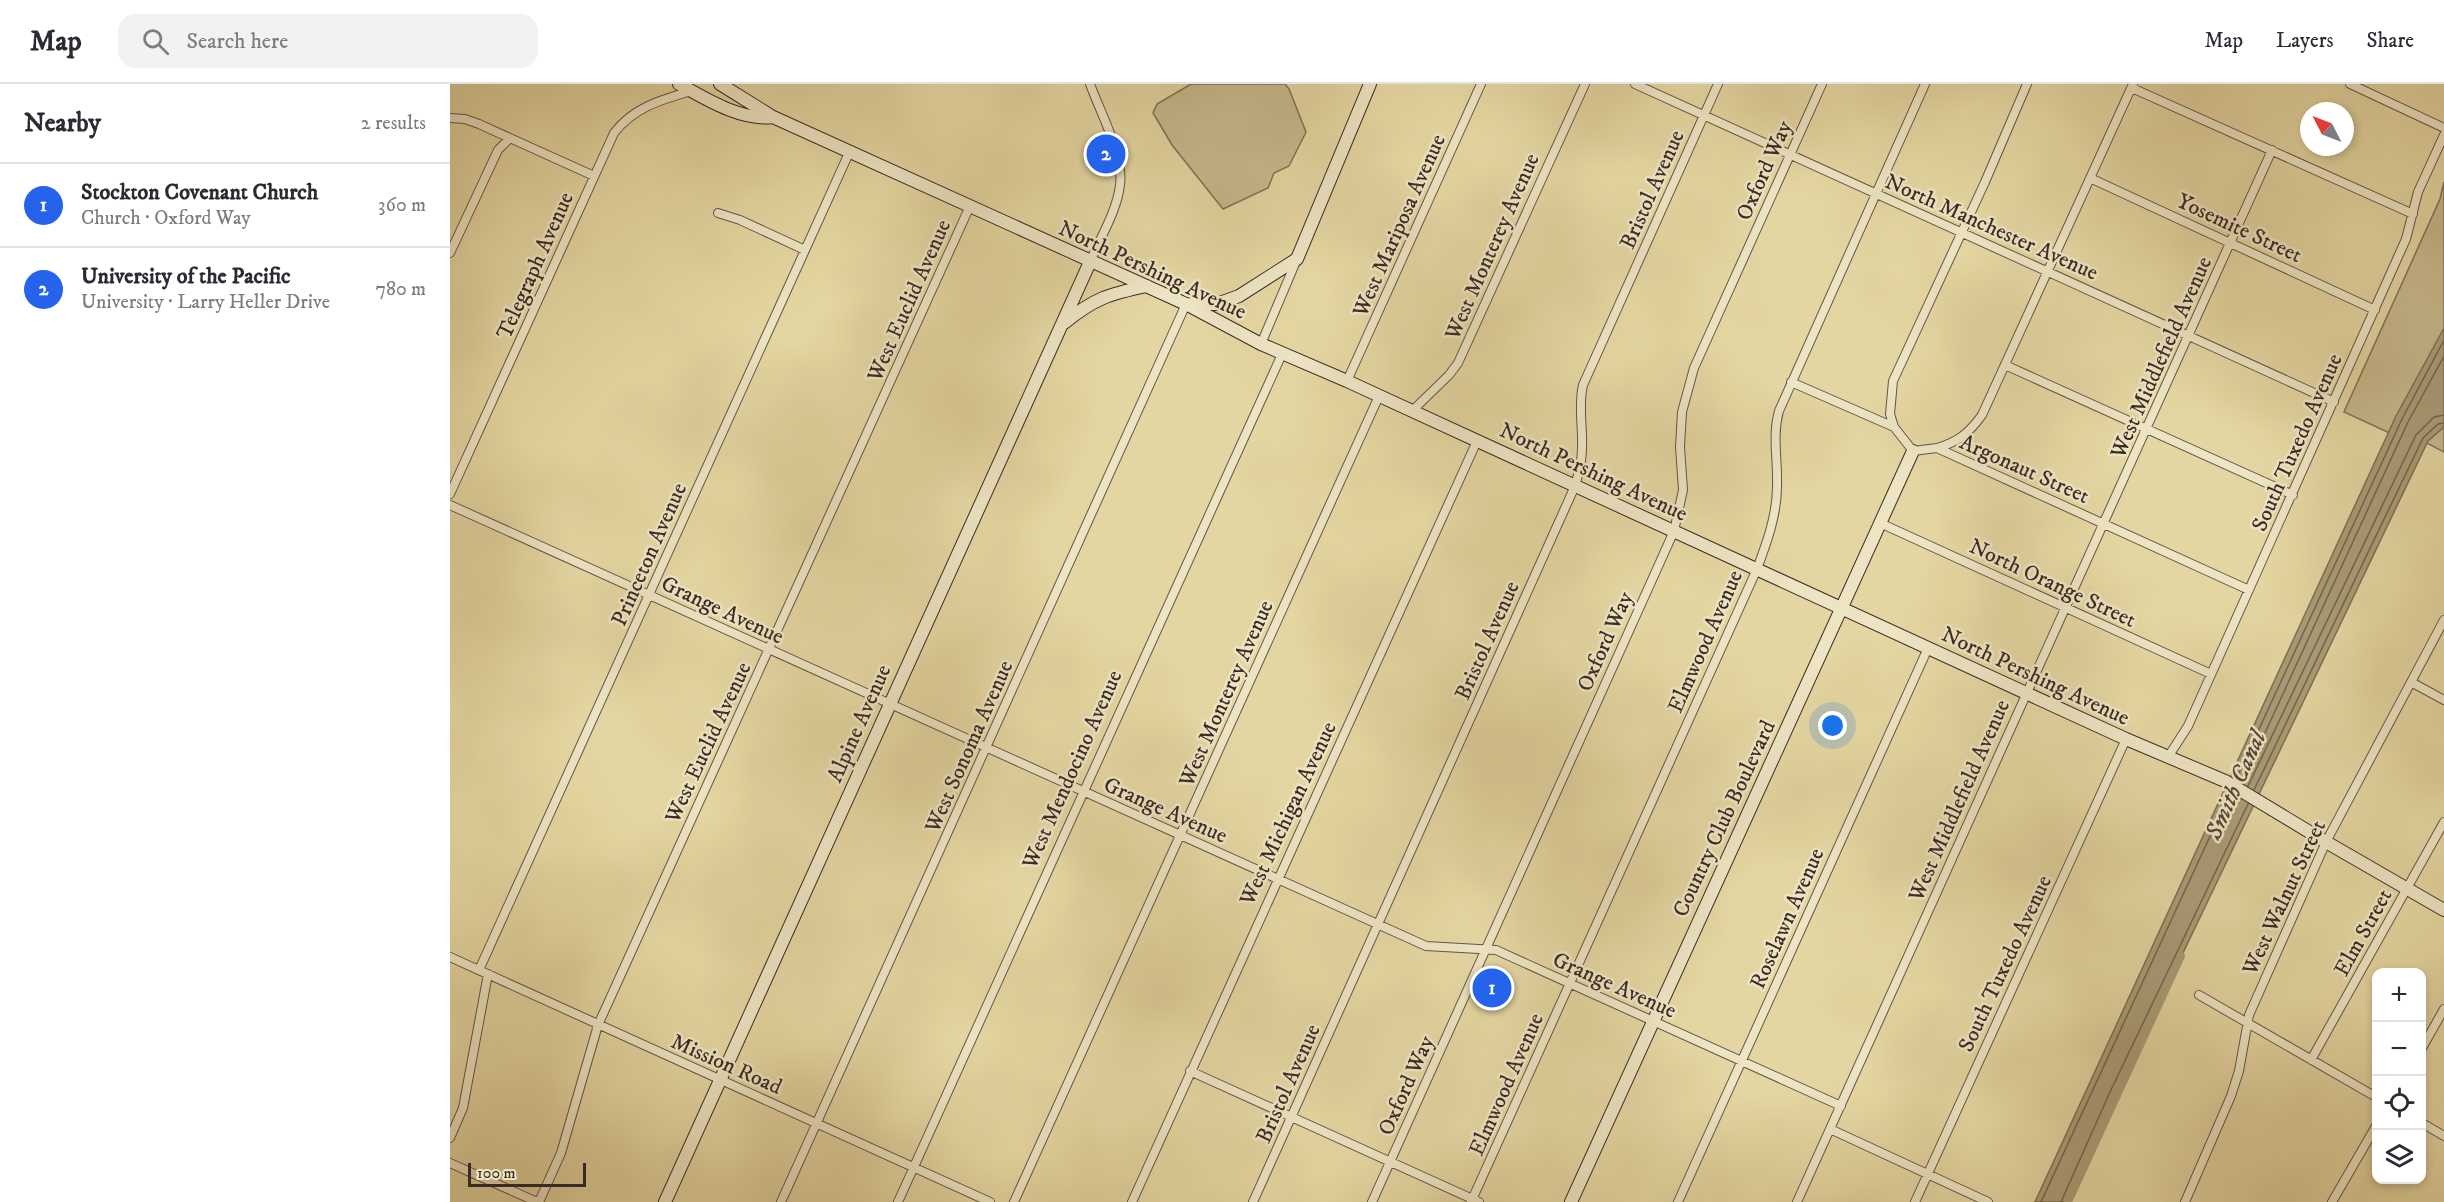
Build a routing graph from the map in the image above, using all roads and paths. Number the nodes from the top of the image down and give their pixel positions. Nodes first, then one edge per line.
1 (679, 84) edge
2 (720, 84) edge
3 (1089, 84) edge
4 (1370, 84) edge
5 (1481, 84) edge
6 (1585, 84) edge
7 (1635, 84) edge
8 (1718, 84) edge
9 (1822, 84) edge
10 (1925, 84) edge
11 (2027, 84) edge
12 (2350, 84) edge
13 (2132, 86) edge
14 (691, 91) junction
15 (1704, 116) junction
16 (773, 117) junction
17 (450, 118) edge
18 (2444, 128) edge
19 (2444, 135) edge
20 (509, 139) junction
21 (2272, 150) junction
22 (849, 153) junction
23 (1791, 154) junction
24 (594, 176) junction
25 (2090, 178) junction
26 (1876, 193) junction
27 (970, 206) junction
28 (718, 213) dead end
29 (2413, 214) junction
30 (1961, 232) junction
31 (2232, 242) junction
32 (805, 250) junction
33 (450, 253) edge
34 (1297, 259) junction
35 (1090, 262) junction
36 (2047, 271) junction
37 (1147, 286) junction
38 (1186, 304) junction
39 (2375, 310) junction
40 (1061, 326) junction
41 (2189, 336) junction
42 (1261, 344) junction
43 (1282, 354) junction
44 (2005, 365) junction
45 (1347, 381) junction
46 (1791, 382) junction
47 (1379, 396) junction
48 (2334, 402) junction
49 (1412, 411) junction
50 (1894, 427) junction
51 (2147, 429) junction
52 (1477, 441) junction
53 (1936, 448) junction
54 (1914, 451) junction
55 (1575, 486) junction
56 (450, 494) edge
57 (2293, 495) junction
58 (450, 505) edge
59 (1880, 523) junction
60 (2104, 524) junction
61 (1674, 531) junction
62 (1757, 569) junction
63 (2249, 590) junction
64 (649, 595) junction
65 (1842, 608) junction
66 (2066, 608) junction
67 (2444, 620) edge
68 (1928, 648) junction
69 (769, 650) junction
70 (2211, 674) junction
71 (2411, 682) junction
72 (2025, 693) junction
73 (2444, 700) edge
74 (890, 705) junction
75 (2126, 739) junction
76 (987, 748) junction
77 (2168, 757) junction
78 (1083, 792) junction
79 (2444, 822) edge
80 (1180, 836) junction
81 (2326, 843) junction
82 (1276, 879) junction
83 (2407, 888) junction
84 (2444, 910) edge
85 (1378, 925) junction
86 (1484, 951) junction
87 (450, 957) edge
88 (479, 970) junction
89 (488, 974) junction
90 (1570, 984) junction
91 (2199, 995) dead end
92 (2444, 1009) edge
93 (1653, 1021) junction
94 (2246, 1023) junction
95 (598, 1025) junction
96 (2426, 1040) edge
97 (2311, 1060) junction
98 (1742, 1061) junction
99 (1190, 1071) junction
100 (720, 1080) junction
101 (2372, 1095) edge
102 (1841, 1106) junction
103 (1291, 1117) junction
104 (817, 1124) junction
105 (2426, 1126) edge
106 (1830, 1129) junction
107 (2374, 1130) edge
108 (2444, 1136) edge
109 (450, 1138) edge
110 (1390, 1162) junction
111 (450, 1163) edge
112 (913, 1169) junction
113 (1928, 1174) junction
114 (2189, 1200) edge
115 (1474, 1201) edge
116 (538, 1202) edge
117 (665, 1202) edge
118 (781, 1202) edge
119 (898, 1202) edge
120 (990, 1202) edge
121 (1014, 1202) edge
122 (1132, 1202) edge
123 (1252, 1202) edge
124 (1372, 1202) edge
125 (1571, 1202) edge
126 (1678, 1202) edge
127 (1797, 1202) edge
128 (1915, 1202) edge
129 (1989, 1202) edge
130 (2332, 1202) edge

1 - 14 street
2 - 16 street, North Pershing Avenue
3 - 35 street
4 - 34 street
5 - 45 street, West Mariposa Avenue
6 - 49 street, West Monterey Avenue
7 - 15 street, North Manchester Avenue
8 - 15 street, Bristol Avenue
9 - 23 street, Oxford Way
10 - 26 street, Elmwood Avenue
11 - 30 street
12 - 18 street
13 - 21 street
13 - 25 street
14 - 16 street
14 - 24 street, Telegraph Avenue
15 - 23 street, North Manchester Avenue
15 - 55 street, Bristol Avenue
16 - 22 street, North Pershing Avenue
17 - 20 street
19 - 29 street, South Tuxedo Avenue
20 - 24 street
20 - 33 street
21 - 29 street
21 - 31 street, West Middlefield Avenue
22 - 27 street, North Pershing Avenue
22 - 32 street, Princeton Avenue
23 - 26 street, North Manchester Avenue
23 - 61 street, Oxford Way
24 - 56 street, Telegraph Avenue
25 - 31 street, Yosemite Street
25 - 36 street
26 - 30 street, North Manchester Avenue
26 - 46 street, Elmwood Avenue
27 - 35 street, North Pershing Avenue
27 - 69 street, West Euclid Avenue
28 - 32 street
29 - 39 street, South Tuxedo Avenue
30 - 36 street, North Manchester Avenue
30 - 50 street
31 - 39 street, Yosemite Street
31 - 41 street, West Middlefield Avenue
32 - 64 street, Princeton Avenue
34 - 38 street
34 - 42 street
35 - 37 street, North Pershing Avenue
35 - 40 street, Alpine Avenue
36 - 41 street, North Manchester Avenue
36 - 44 street
37 - 38 street, North Pershing Avenue
37 - 40 street
38 - 42 street, North Pershing Avenue
38 - 76 street, West Sonoma Avenue
39 - 48 street, South Tuxedo Avenue
40 - 74 street, Alpine Avenue
41 - 48 street, North Manchester Avenue
41 - 51 street, West Middlefield Avenue
42 - 43 street, North Pershing Avenue
43 - 45 street, North Pershing Avenue
43 - 78 street, West Mendocino Avenue
44 - 51 street
44 - 53 street
45 - 47 street, North Pershing Avenue
46 - 50 street
46 - 62 street, Elmwood Avenue
47 - 49 street, North Pershing Avenue
47 - 80 street, West Monterey Avenue
48 - 57 street, South Tuxedo Avenue
49 - 52 street, North Pershing Avenue
50 - 54 street
51 - 57 street
51 - 60 street, West Middlefield Avenue
52 - 55 street, North Pershing Avenue
52 - 82 street, West Michigan Avenue
53 - 54 street, Argonaut Street
53 - 60 street, Argonaut Street
54 - 59 street, Country Club Boulevard
55 - 61 street, North Pershing Avenue
55 - 85 street, Bristol Avenue
57 - 63 street, South Tuxedo Avenue
58 - 64 street, Grange Avenue
59 - 65 street, Country Club Boulevard
59 - 66 street, North Orange Street
60 - 63 street, Argonaut Street
60 - 66 street, West Middlefield Avenue
61 - 62 street, North Pershing Avenue
61 - 86 street, Oxford Way
62 - 65 street, North Pershing Avenue
62 - 90 street, Elmwood Avenue
63 - 70 street, South Tuxedo Avenue
64 - 69 street, Grange Avenue
64 - 88 street, Princeton Avenue
65 - 68 street, North Pershing Avenue
65 - 93 street, Country Club Boulevard
66 - 70 street, North Orange Street
66 - 72 street, West Middlefield Avenue
67 - 71 street, West Walnut Street
68 - 72 street, North Pershing Avenue
68 - 98 street, Roselawn Avenue
69 - 74 street, Grange Avenue
69 - 95 street, West Euclid Avenue
70 - 77 street, South Tuxedo Avenue
71 - 73 street
71 - 81 street, West Walnut Street
72 - 75 street, North Pershing Avenue
72 - 102 street, West Middlefield Avenue
74 - 76 street, Grange Avenue
74 - 100 street, Alpine Avenue
75 - 77 street, North Pershing Avenue
75 - 113 street, South Tuxedo Avenue
76 - 78 street, Grange Avenue
76 - 104 street, West Sonoma Avenue
77 - 81 street, North Pershing Avenue
78 - 80 street, Grange Avenue
78 - 112 street, West Mendocino Avenue
79 - 83 street, Elm Street
80 - 82 street, Grange Avenue
80 - 121 street, West Monterey Avenue
81 - 83 street, North Pershing Avenue
81 - 94 street, West Walnut Street
82 - 85 street, Grange Avenue
82 - 99 street, West Michigan Avenue
83 - 84 street, North Pershing Avenue
83 - 97 street, Elm Street
85 - 86 street, Grange Avenue
85 - 103 street, Bristol Avenue
86 - 90 street, Grange Avenue
86 - 110 street, Oxford Way
87 - 88 street, Mission Road
88 - 89 street, Mission Road
89 - 95 street, Mission Road
89 - 109 street
90 - 93 street, Grange Avenue
90 - 115 street, Elmwood Avenue
91 - 94 street
92 - 96 street
93 - 98 street, Grange Avenue
93 - 125 street, Country Club Boulevard
94 - 97 street
94 - 114 street, West Walnut Street
95 - 100 street, Mission Road
95 - 116 street, West Euclid Avenue
97 - 101 street
98 - 102 street, Grange Avenue
98 - 126 street, Roselawn Avenue
99 - 103 street
99 - 122 street, West Michigan Avenue
100 - 104 street, Mission Road
100 - 117 street, Alpine Avenue
102 - 106 street, West Middlefield Avenue
103 - 110 street
103 - 123 street, Bristol Avenue
104 - 112 street, Mission Road
104 - 118 street, West Sonoma Avenue
105 - 108 street
106 - 113 street
106 - 127 street, West Middlefield Avenue
107 - 130 street
110 - 115 street
110 - 124 street, Oxford Way
111 - 116 street
112 - 119 street, West Mendocino Avenue
112 - 120 street, Mission Road
113 - 128 street, South Tuxedo Avenue
113 - 129 street

